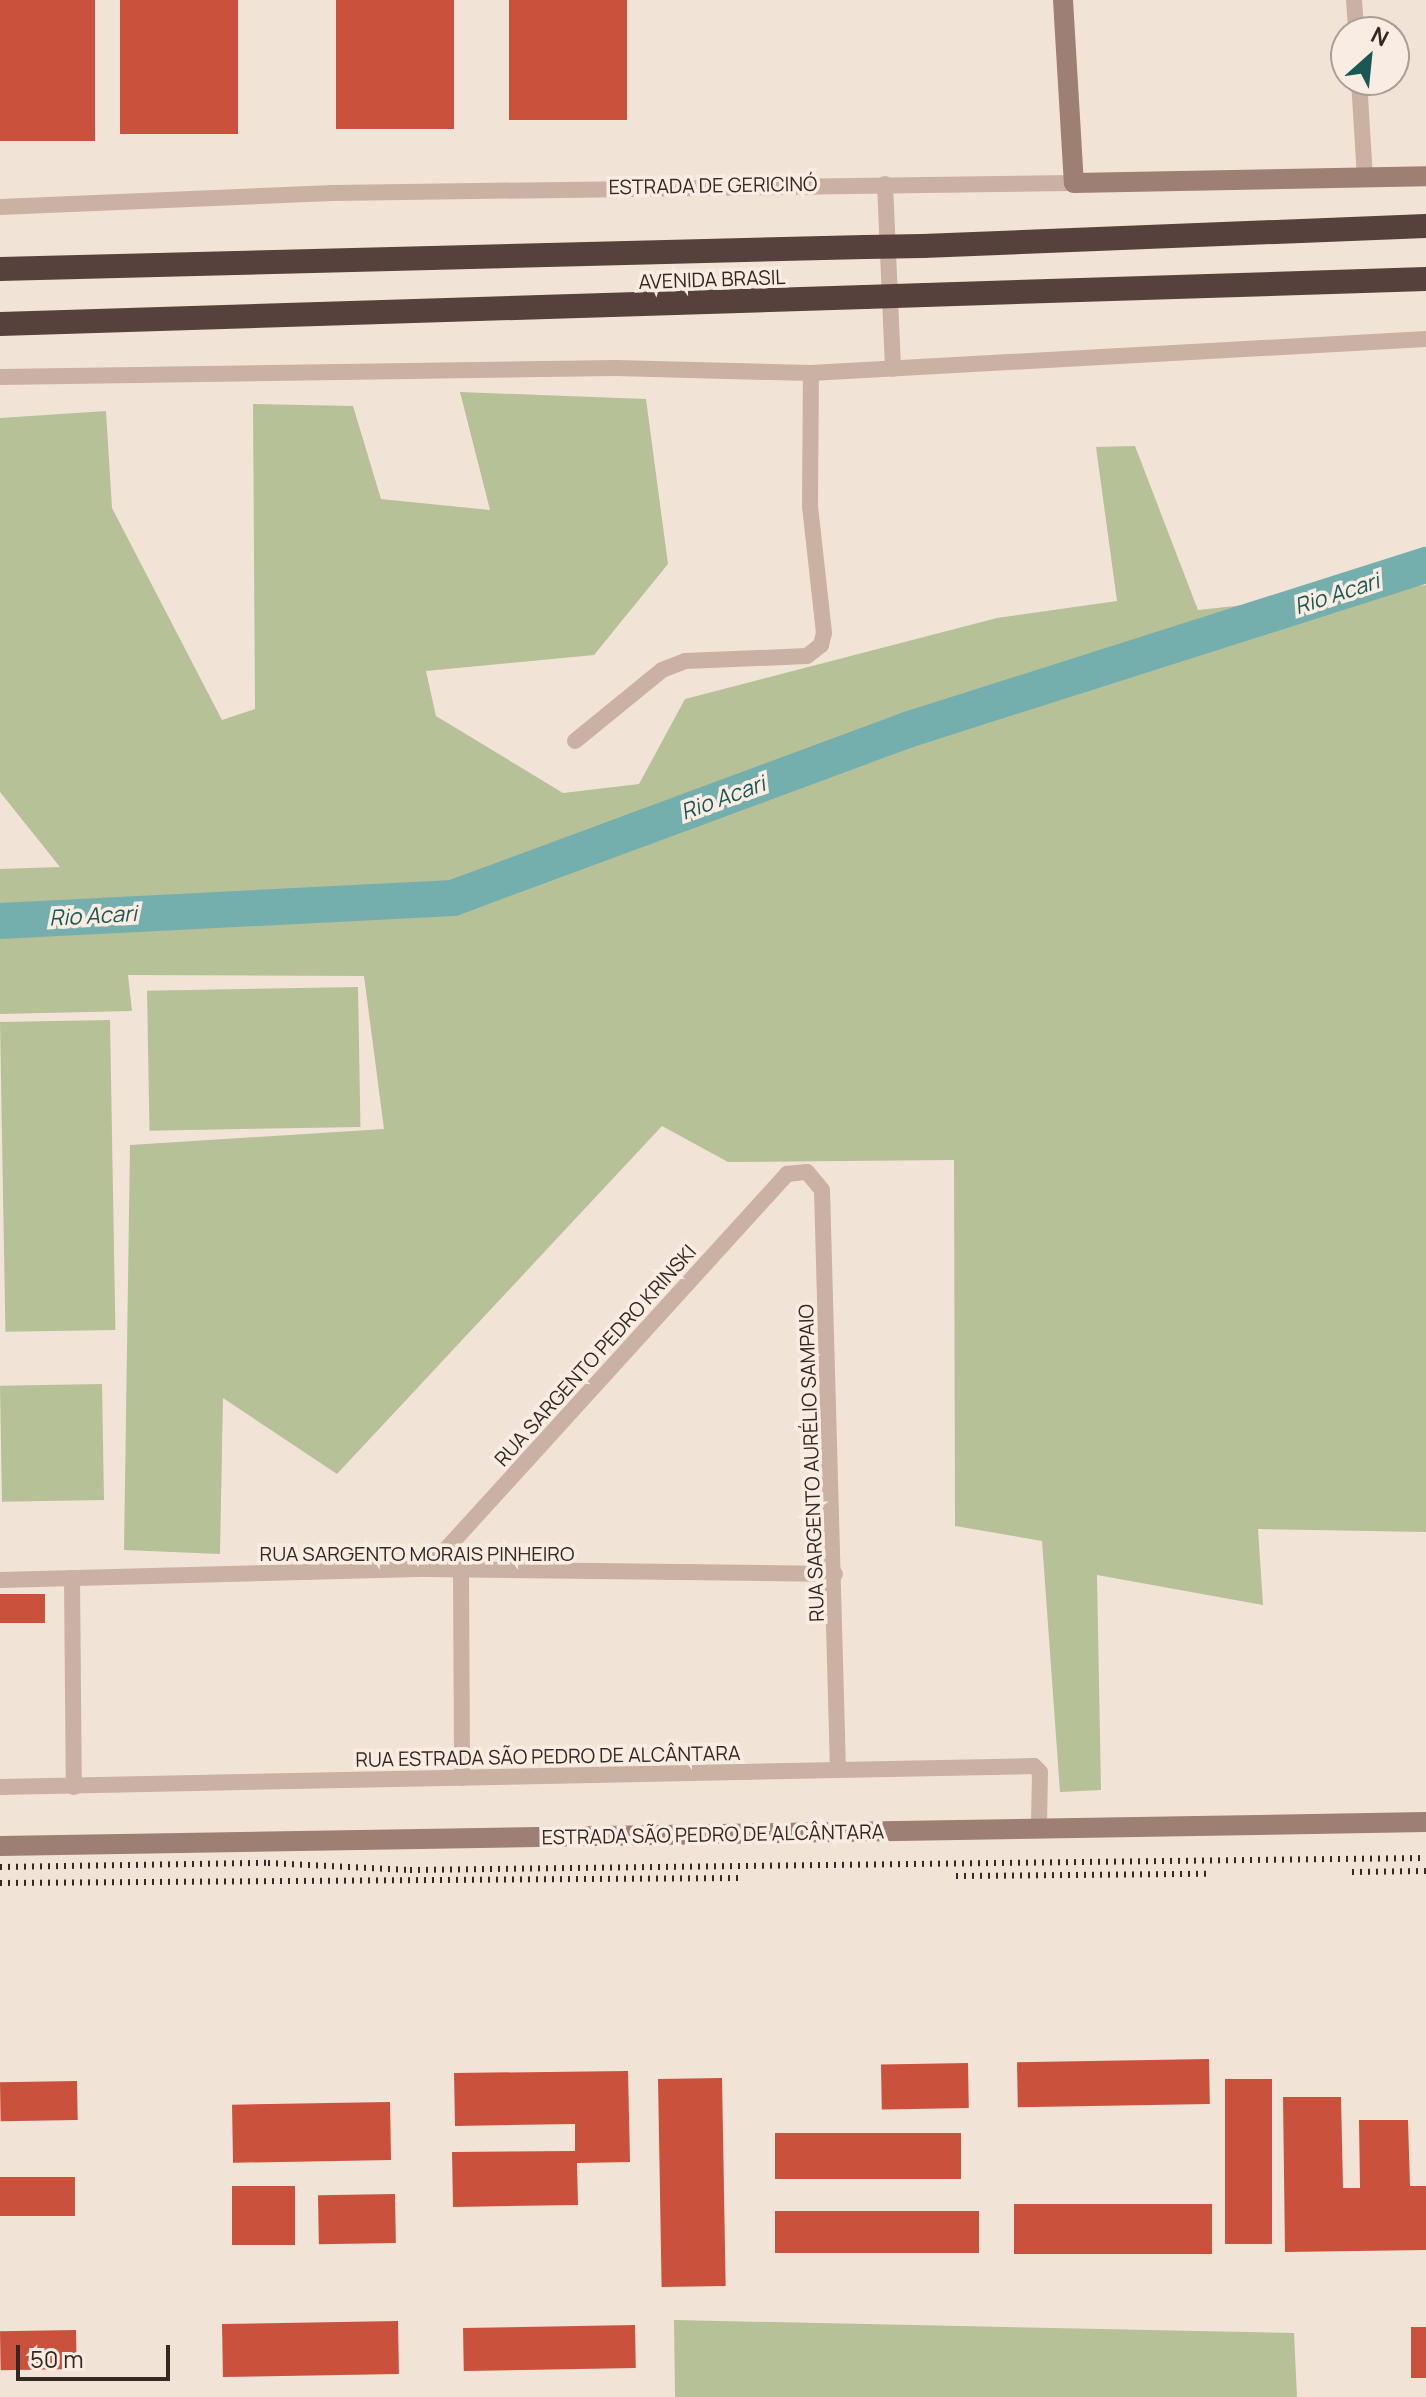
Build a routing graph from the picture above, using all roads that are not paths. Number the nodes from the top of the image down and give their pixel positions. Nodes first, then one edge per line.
1 (1063, 0) edge
2 (1360, 96) edge
3 (1426, 176) edge
4 (1365, 178) junction
5 (1074, 183) junction
6 (885, 184) junction
7 (0, 207) edge
8 (1426, 226) edge
9 (0, 269) edge
10 (1426, 279) edge
11 (0, 324) edge
12 (1426, 339) edge
13 (893, 369) junction
14 (811, 373) junction
15 (0, 377) edge
16 (575, 741) dead end
17 (795, 1170) joint
18 (428, 1569) junction
19 (461, 1570) junction
20 (835, 1574) junction
21 (72, 1578) junction
22 (0, 1580) edge
23 (838, 1770) junction
24 (462, 1778) junction
25 (0, 1787) edge
26 (74, 1787) junction
27 (1426, 1822) edge
28 (1039, 1826) junction
29 (0, 1846) edge

1 - 5 street
2 - 4 street
3 - 4 street, ESTRADA DE GERICINÓ
4 - 5 street, ESTRADA DE GERICINÓ
5 - 6 street, ESTRADA DE GERICINÓ
6 - 7 street, ESTRADA DE GERICINÓ
6 - 13 street
8 - 9 highway, AVENIDA BRASIL, bridge
10 - 11 highway, AVENIDA BRASIL, bridge
12 - 13 street
13 - 14 street
14 - 15 street
14 - 16 street
17 - 18 street, RUA SARGENTO PEDRO KRINSKI
17 - 20 street, RUA SARGENTO AURÉLIO SAMPAIO
18 - 19 street, RUA SARGENTO MORAIS PINHEIRO
18 - 21 street, RUA SARGENTO MORAIS PINHEIRO
19 - 20 street, RUA SARGENTO MORAIS PINHEIRO
19 - 24 street
20 - 23 street, RUA SARGENTO AURÉLIO SAMPAIO
21 - 22 street, RUA SARGENTO MORAIS PINHEIRO
21 - 26 street
23 - 24 street, RUA ESTRADA SÃO PEDRO DE ALCÂNTARA
23 - 28 street, RUA ESTRADA SÃO PEDRO DE ALCÂNTARA
24 - 26 street, RUA ESTRADA SÃO PEDRO DE ALCÂNTARA
25 - 26 street, RUA ESTRADA SÃO PEDRO DE ALCÂNTARA
27 - 28 street, ESTRADA SÃO PEDRO DE ALCÂNTARA
28 - 29 street, ESTRADA SÃO PEDRO DE ALCÂNTARA

